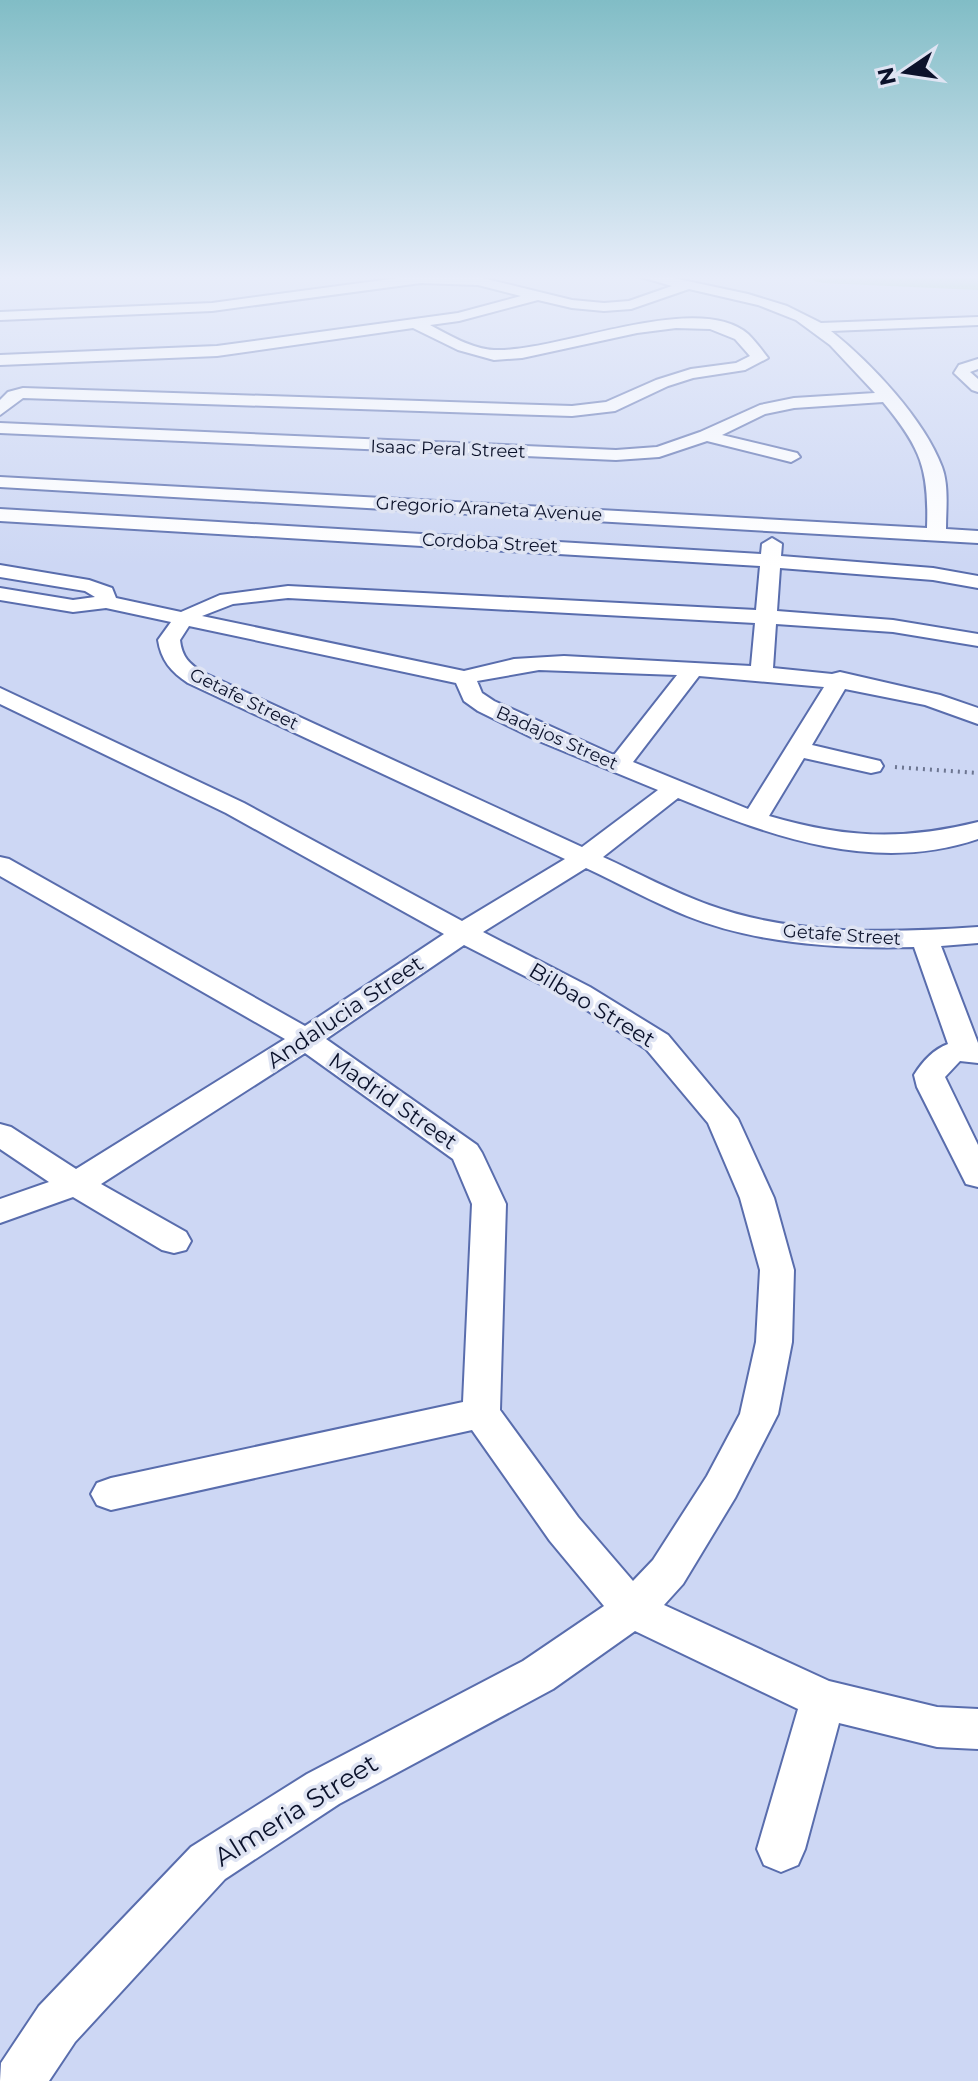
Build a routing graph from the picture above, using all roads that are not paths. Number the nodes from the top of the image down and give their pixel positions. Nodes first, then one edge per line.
1 (713, 372) edge
2 (866, 372) edge
3 (963, 372) edge
4 (177, 378) dead end
5 (978, 387) edge
6 (602, 391) dead end
7 (886, 397) junction
8 (158, 398) junction
9 (627, 398) junction
10 (0, 410) edge
11 (0, 428) edge
12 (510, 432) junction
13 (706, 436) junction
14 (791, 457) dead end
15 (0, 482) edge
16 (0, 515) edge
17 (936, 534) junction
18 (978, 537) edge
19 (772, 552) junction
20 (0, 571) edge
21 (978, 582) edge
22 (0, 594) edge
23 (106, 602) junction
24 (767, 617) junction
25 (184, 620) junction
26 (978, 640) edge
27 (693, 669) junction
28 (762, 673) junction
29 (465, 678) junction
30 (840, 679) junction
31 (0, 695) edge
32 (978, 717) edge
33 (797, 749) junction
34 (618, 766) junction
35 (871, 766) road end
36 (676, 788) junction
37 (754, 820) junction
38 (978, 830) edge
39 (583, 859) junction
40 (0, 865) edge
41 (463, 933) junction
42 (978, 935) edge
43 (925, 939) junction
44 (306, 1039) junction
45 (972, 1052) edge
46 (0, 1134) edge
47 (978, 1176) edge
48 (76, 1184) junction
49 (0, 1211) edge
50 (174, 1241) dead end
51 (481, 1413) junction
52 (111, 1494) dead end
53 (632, 1610) junction
54 (823, 1699) junction
55 (978, 1729) edge
56 (781, 1849) dead end
57 (19, 2081) edge

1 - 9 street
2 - 7 street
3 - 5 street
4 - 8 street
6 - 9 street
7 - 13 street, Isaac Peral Street
7 - 17 street
8 - 10 street
8 - 12 street
9 - 12 street
11 - 12 street, Isaac Peral Street
12 - 13 street, Isaac Peral Street
13 - 14 street
15 - 17 street, Gregorio Araneta Avenue
16 - 19 street, Cordoba Street
17 - 18 street, Gregorio Araneta Avenue
19 - 21 street, Cordoba Street
19 - 24 street
20 - 23 street
22 - 23 street
23 - 25 street
24 - 25 street
24 - 26 street
24 - 28 street
25 - 29 street
25 - 39 street, Getafe Street
27 - 28 street
27 - 29 street
27 - 34 street
28 - 30 street
29 - 34 street, Badajos Street
30 - 32 street
30 - 33 street
31 - 41 street, Bilbao Street
33 - 35 street
33 - 37 street
34 - 36 street, Badajos Street
36 - 37 street, Badajos Street
36 - 39 street, Andalucia Street
37 - 38 street, Badajos Street
39 - 41 street, Andalucia Street
39 - 43 street, Getafe Street
40 - 44 street, Madrid Street
41 - 44 street, Andalucia Street
41 - 53 street, Bilbao Street
42 - 43 street, Getafe Street
43 - 45 street
44 - 48 street, Andalucia Street
44 - 51 street, Madrid Street
45 - 47 street
46 - 48 street
48 - 49 street, Andalucia Street
48 - 50 street
51 - 52 street
51 - 53 street
53 - 54 street
53 - 57 street, Almeria Street
54 - 55 street
54 - 56 street

